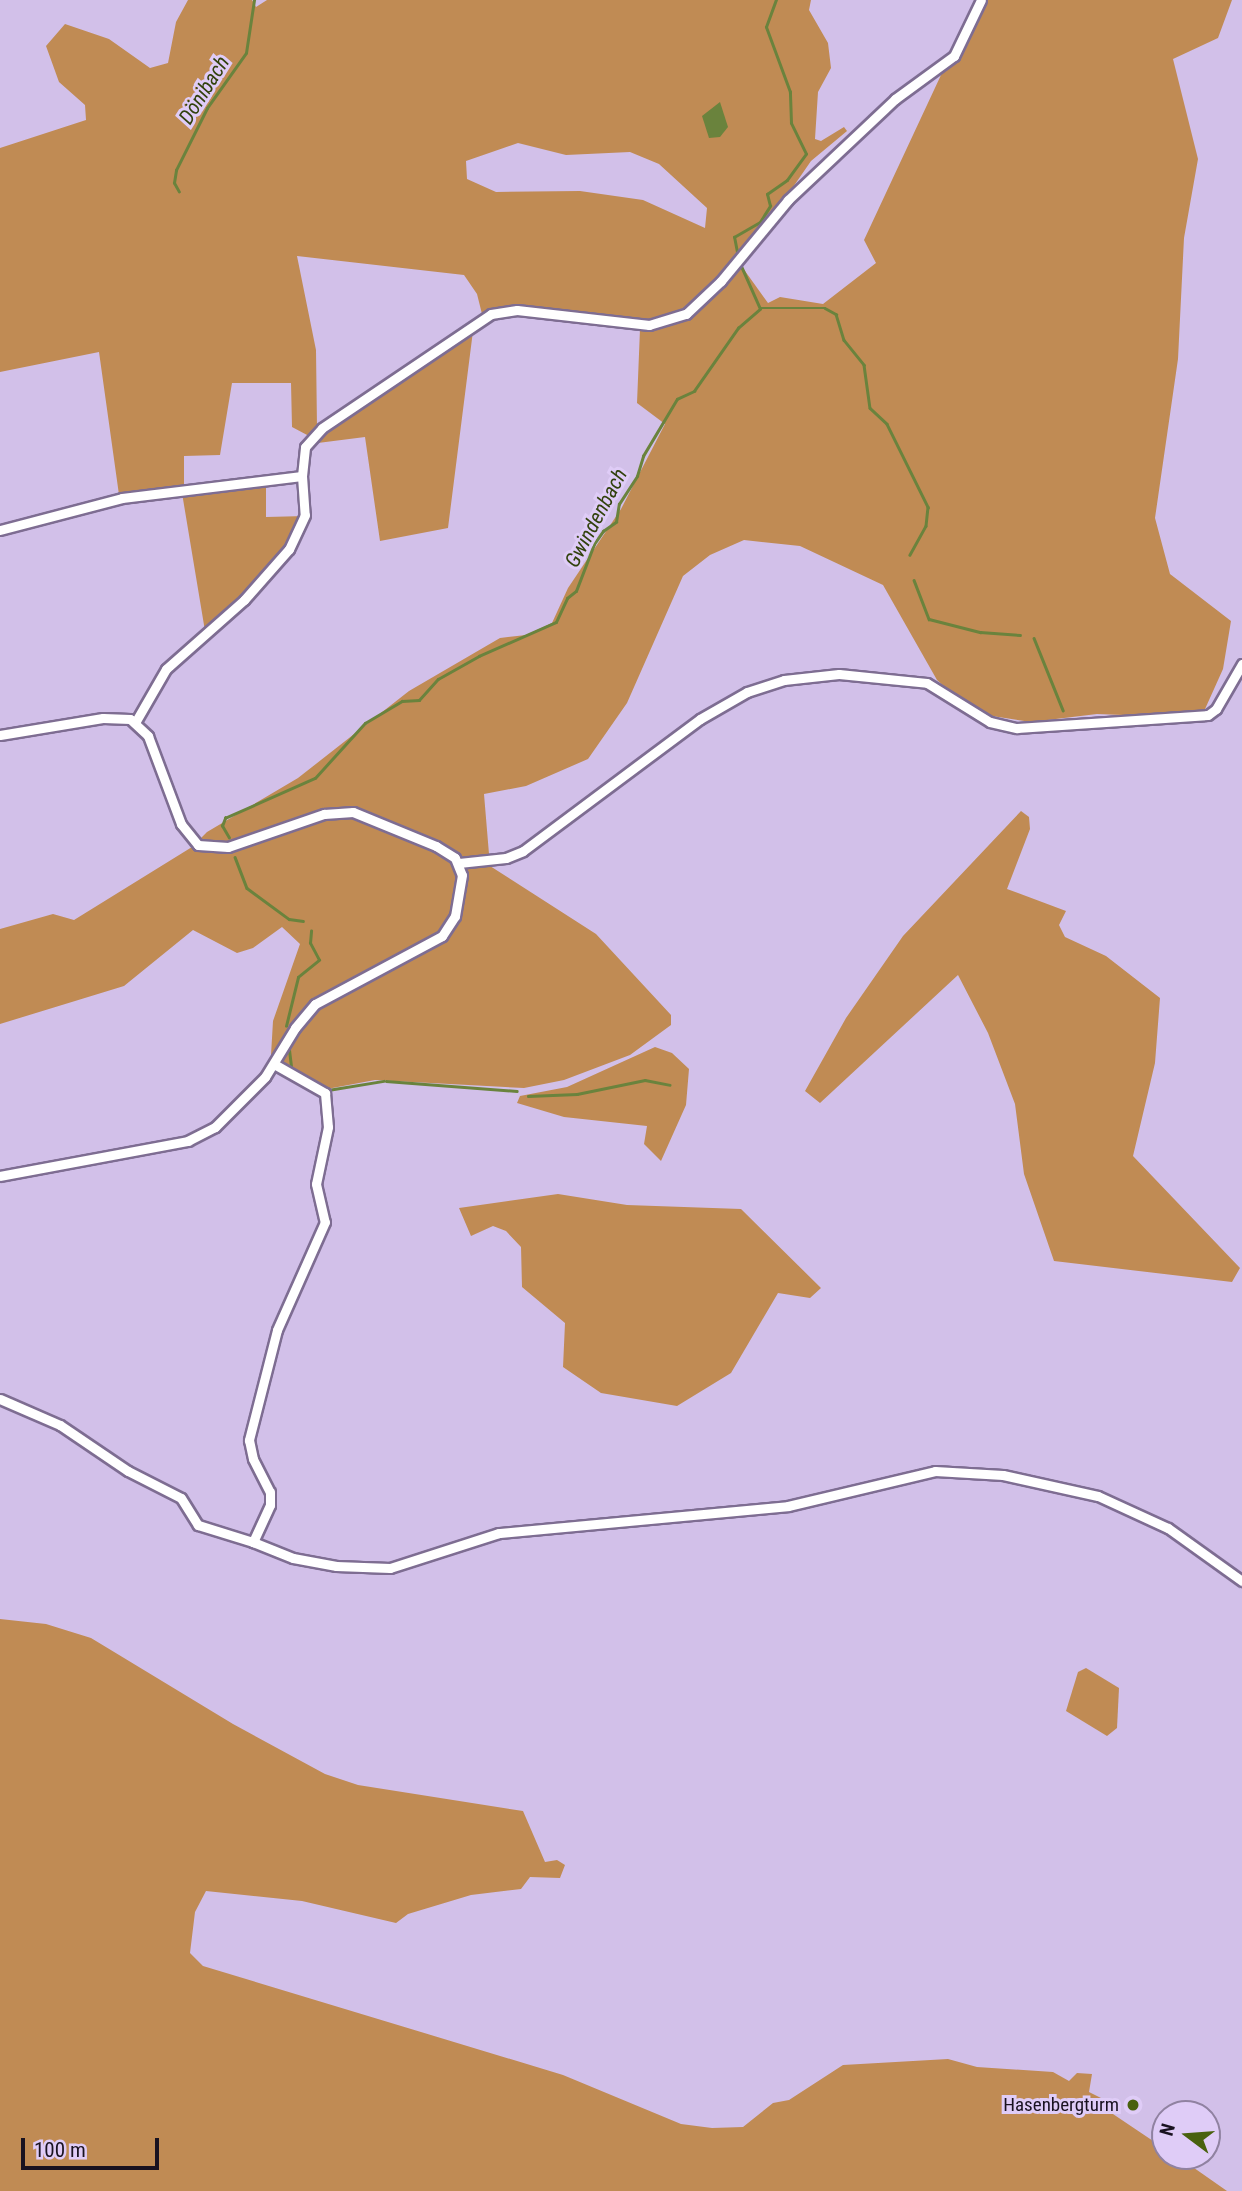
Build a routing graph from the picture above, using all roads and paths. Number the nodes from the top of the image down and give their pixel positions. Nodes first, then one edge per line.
1 (981, 0) edge
2 (302, 476) junction
3 (0, 530) edge
4 (1242, 664) edge
5 (136, 721) junction
6 (0, 734) edge
7 (459, 863) junction
8 (274, 1064) junction
9 (0, 1176) edge
10 (0, 1399) edge
11 (253, 1542) junction
12 (1242, 1581) edge

1 - 2 street
2 - 3 street
2 - 5 street
4 - 7 street
5 - 6 street
5 - 7 street
7 - 8 street
8 - 9 street
8 - 11 street
10 - 11 street
11 - 12 street

